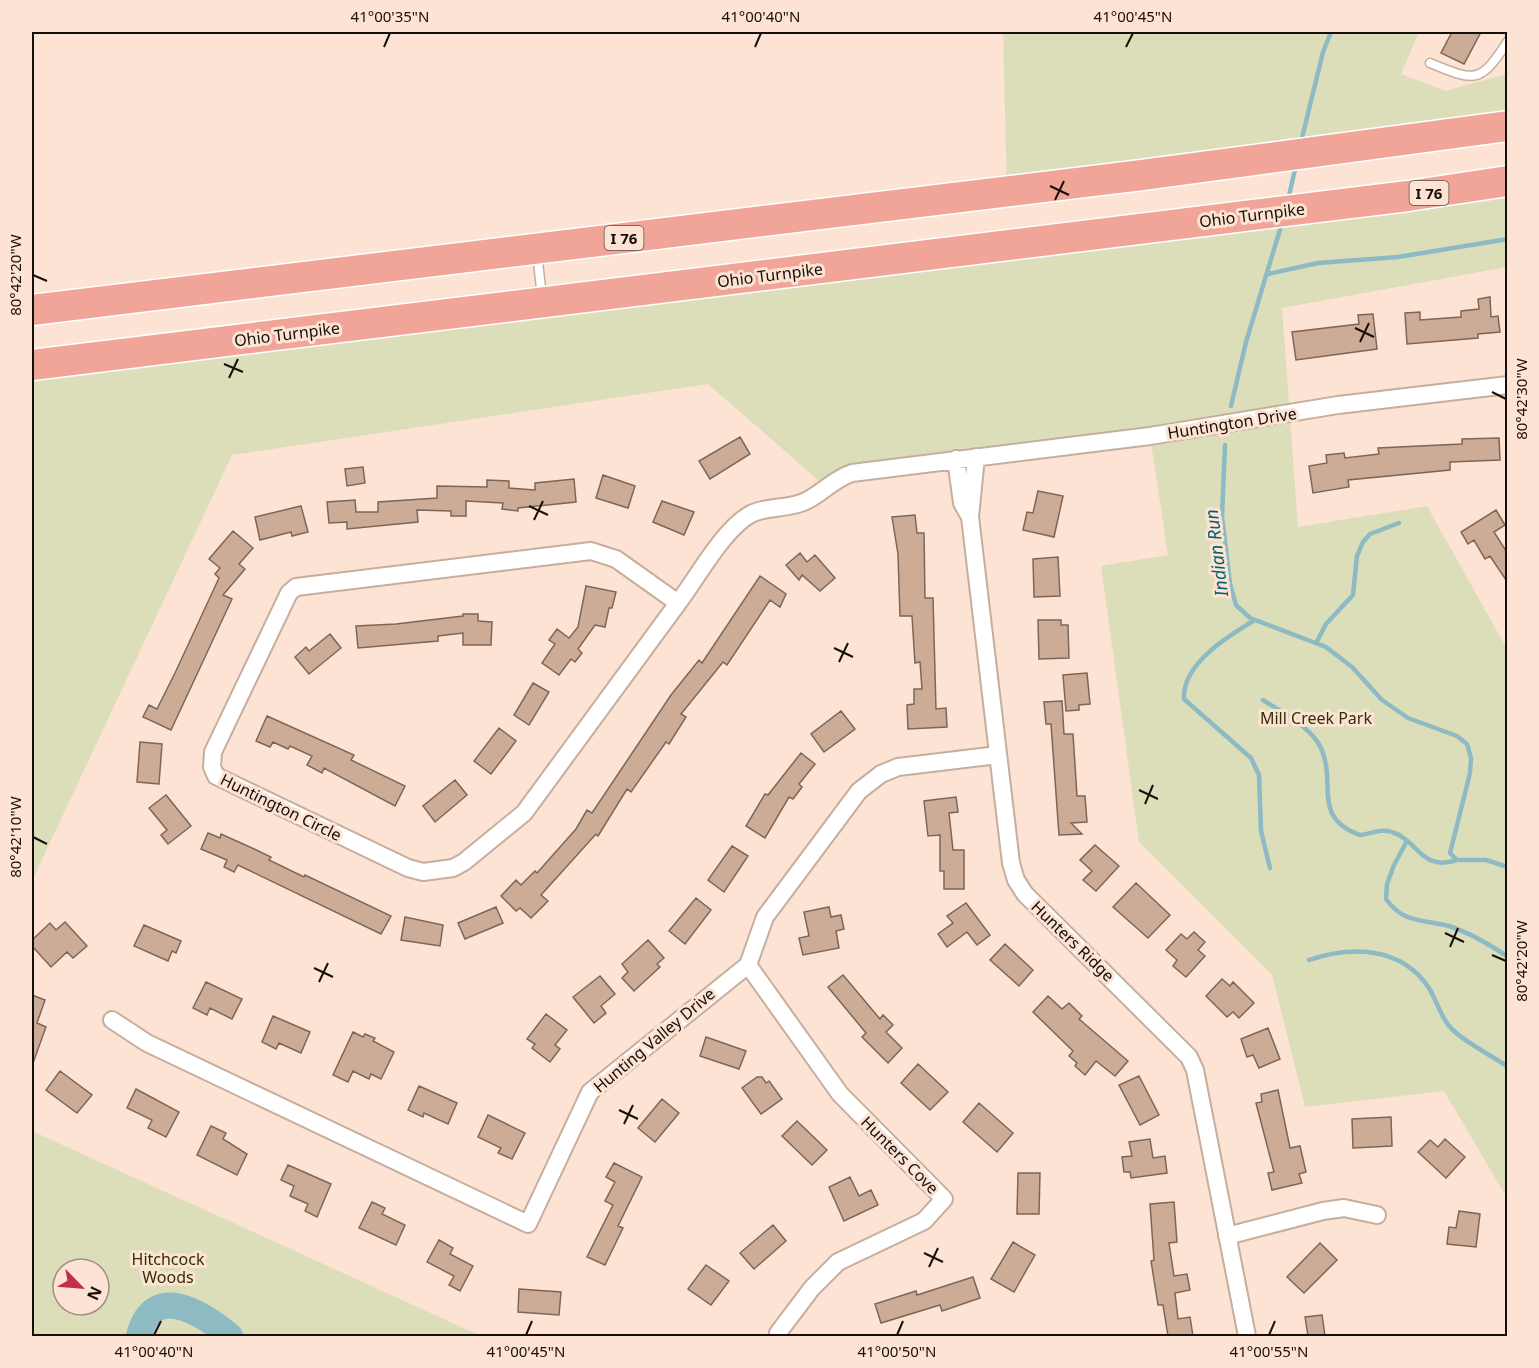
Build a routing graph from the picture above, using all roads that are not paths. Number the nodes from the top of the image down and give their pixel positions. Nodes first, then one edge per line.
1 (1508, 41) edge
2 (1430, 63) dead end
3 (1508, 126) edge
4 (1508, 181) edge
5 (536, 249) junction
6 (542, 303) junction
7 (32, 310) edge
8 (32, 365) edge
9 (1508, 385) edge
10 (976, 457) junction
11 (956, 459) junction
12 (970, 517) junction
13 (678, 603) junction
14 (998, 755) junction
15 (748, 965) junction
16 (112, 1020) dead end
17 (1377, 1215) dead end
18 (1227, 1236) junction
19 (778, 1333) dead end
20 (1247, 1336) edge

1 - 2 lane
3 - 5 highway, I 76
4 - 6 highway, Ohio Turnpike / I 76
5 - 6 lane
5 - 7 highway, I 76
6 - 8 highway, Ohio Turnpike / I 76
9 - 10 street, Huntington Drive
10 - 11 street, Huntington Drive
10 - 12 street, Hunters Ridge
11 - 12 street, Hunters Ridge
11 - 13 street, Huntington Circle
12 - 14 street, Hunters Ridge
13 - 13 street, Huntington Circle
14 - 15 street
14 - 18 street, Hunters Ridge
15 - 16 street, Hunting Valley Drive
15 - 19 street, Hunters Cove
17 - 18 street
18 - 20 street, Hunters Ridge

